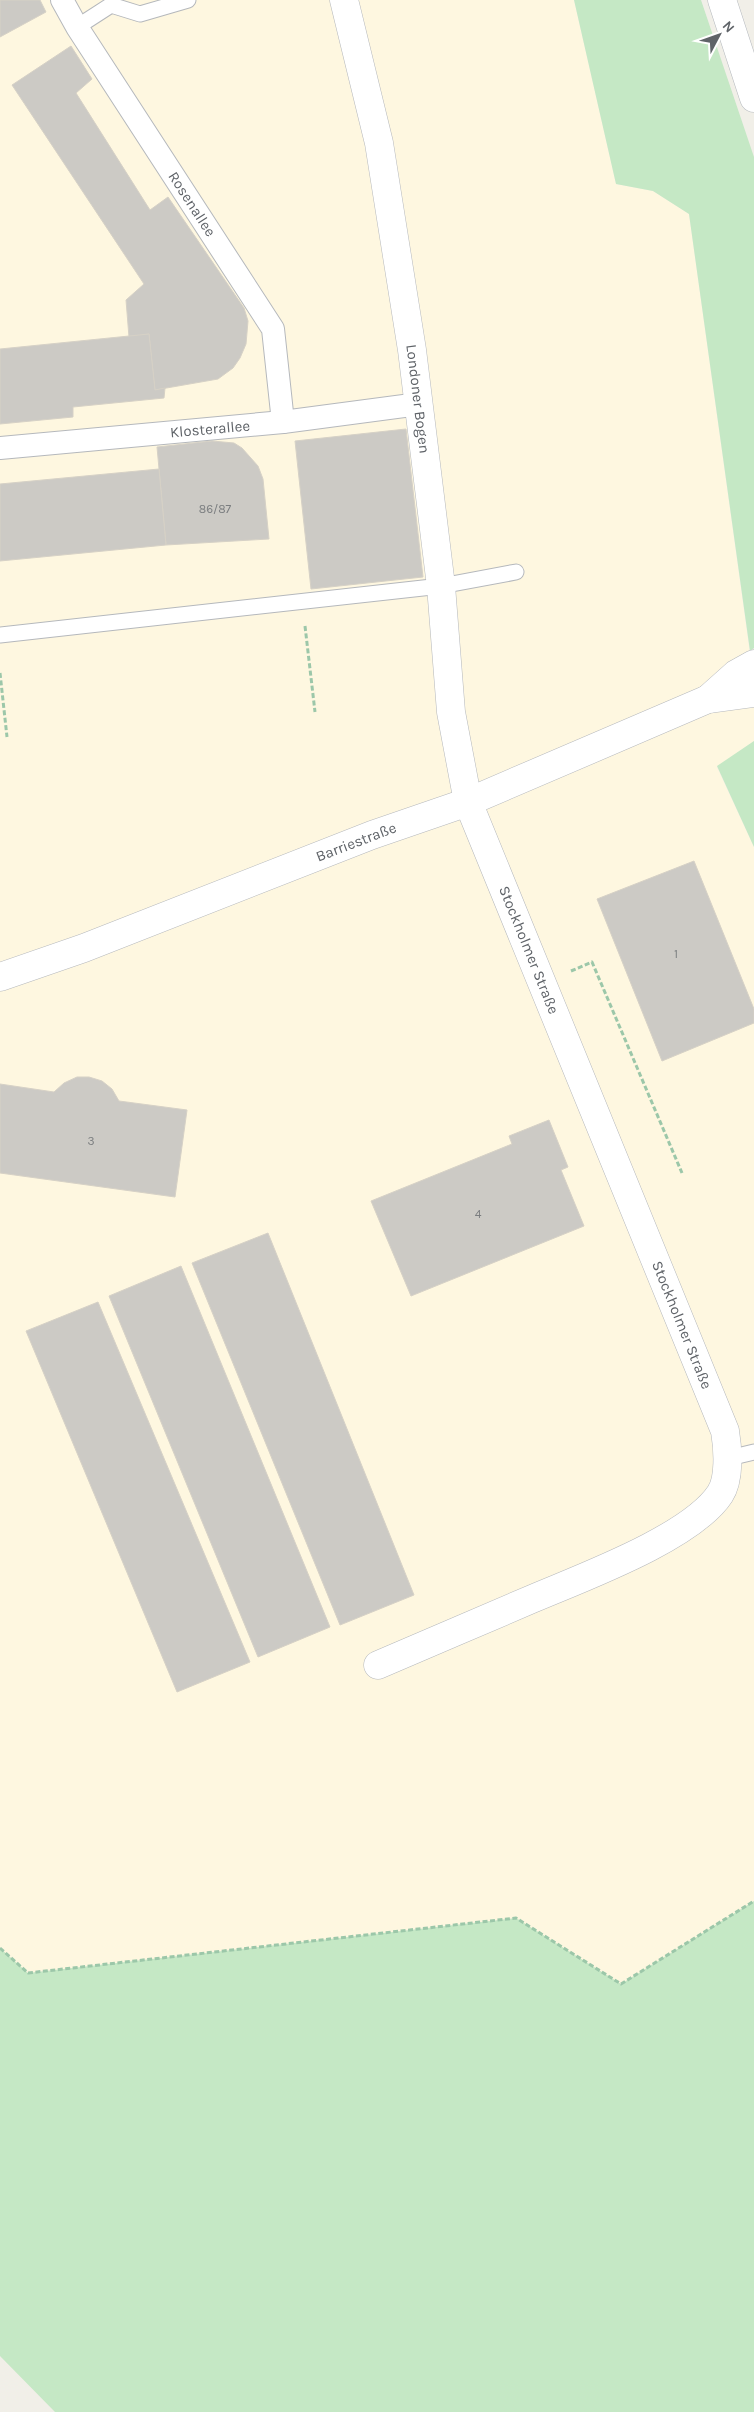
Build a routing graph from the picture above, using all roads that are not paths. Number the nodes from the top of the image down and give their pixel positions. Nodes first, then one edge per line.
1 (62, 0) edge
2 (188, 0) edge
3 (344, 0) edge
4 (722, 0) edge
5 (77, 27) junction
6 (754, 98) edge
7 (419, 404) junction
8 (283, 422) junction
9 (0, 448) edge
10 (516, 572) dead end
11 (441, 586) junction
12 (0, 635) edge
13 (754, 664) edge
14 (754, 693) edge
15 (708, 699) junction
16 (468, 802) junction
17 (0, 976) edge
18 (742, 1455) edge
19 (378, 1664) dead end

1 - 5 street, Rosenallee
2 - 5 lane
3 - 7 street, Londoner Bogen
4 - 6 street
5 - 8 street, Rosenallee
7 - 8 street, Klosterallee
7 - 11 street, Londoner Bogen
8 - 9 street, Klosterallee
10 - 11 lane
11 - 12 lane
11 - 16 street, Londoner Bogen
13 - 15 street, Barriestraße
14 - 15 street, Barriestraße
15 - 16 street, Barriestraße
16 - 17 street, Barriestraße
16 - 18 street, Stockholmer Straße
18 - 19 street, Stockholmer Straße

